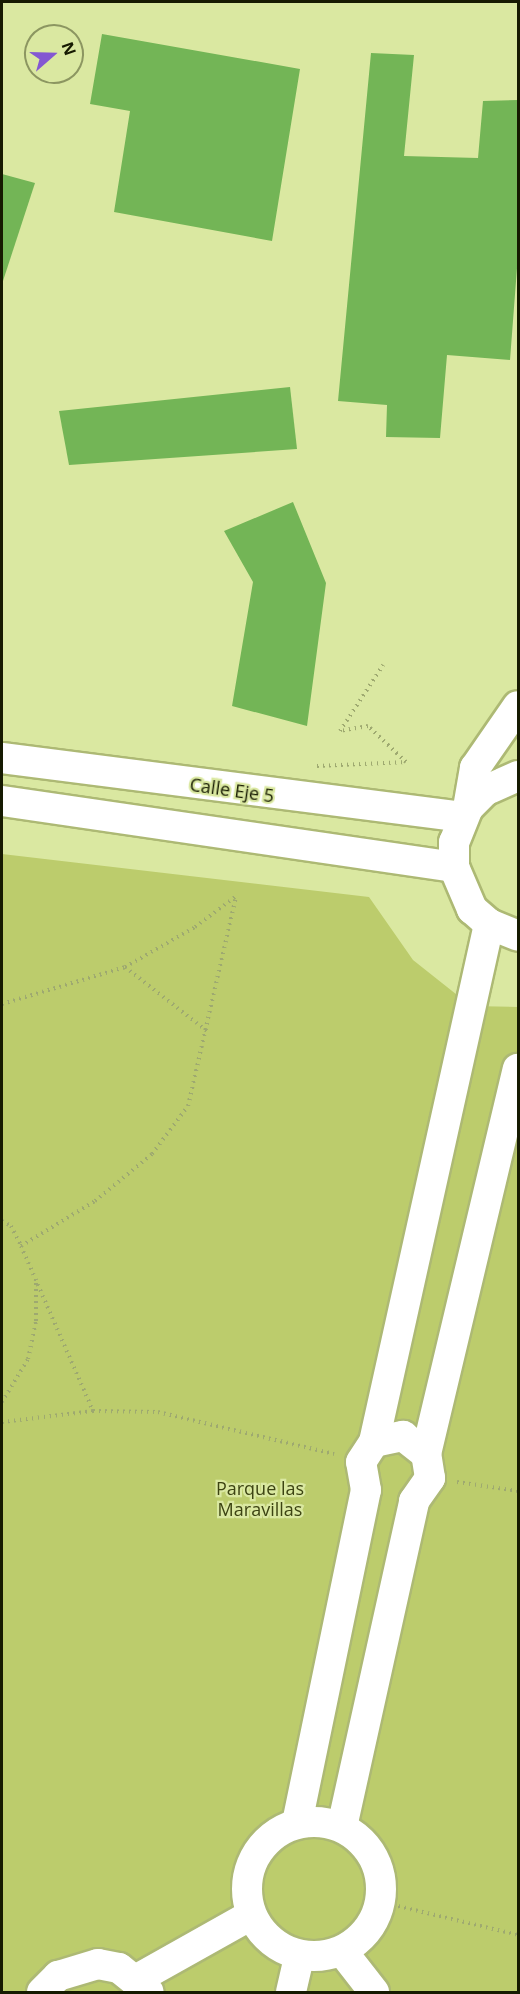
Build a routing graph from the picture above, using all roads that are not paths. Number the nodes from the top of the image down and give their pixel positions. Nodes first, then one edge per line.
1 (519, 706) edge
2 (2, 758) edge
3 (519, 776) edge
4 (2, 801) edge
5 (465, 813) junction
6 (454, 867) junction
7 (489, 924) junction
8 (519, 936) edge
9 (519, 1069) edge
10 (367, 1465) junction
11 (423, 1477) junction
12 (297, 1823) junction
13 (342, 1827) junction
14 (251, 1915) junction
15 (342, 1951) junction
16 (299, 1956) junction
17 (143, 1986) edge
18 (42, 1992) edge
19 (291, 1992) edge
20 (374, 1992) edge

1 - 5 street
2 - 5 street, Calle Eje 5
3 - 5 street
4 - 6 street
5 - 6 street
6 - 7 street
7 - 8 street
7 - 10 street
9 - 11 street
10 - 11 street
10 - 11 street
10 - 12 street
11 - 13 street
12 - 13 street
12 - 14 street
13 - 15 street
14 - 16 street
14 - 17 street
15 - 16 street
15 - 20 street
16 - 19 street
17 - 18 street

